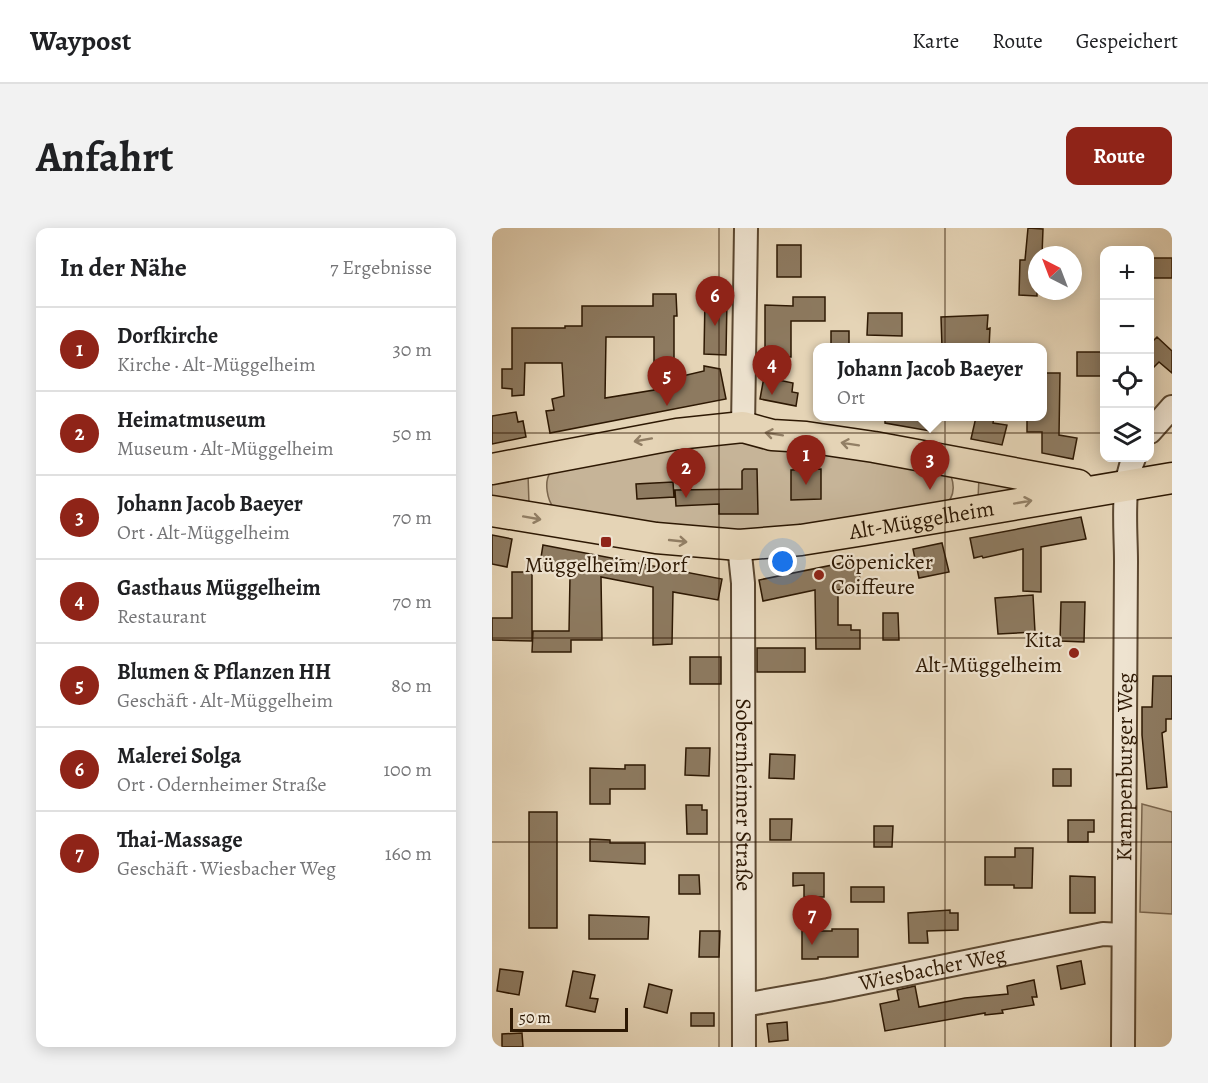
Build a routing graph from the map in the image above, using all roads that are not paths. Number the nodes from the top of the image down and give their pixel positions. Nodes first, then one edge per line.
1 (746, 228) edge
2 (1172, 407) edge
3 (743, 427) junction
4 (1154, 427) edge
5 (492, 469) edge
6 (1120, 477) edge
7 (1172, 478) edge
8 (492, 511) edge
9 (740, 545) junction
10 (1123, 935) junction
11 (744, 1005) junction
12 (744, 1047) edge
13 (1123, 1047) edge

1 - 3 street
2 - 4 street
3 -> 5 main road, Alt-Müggelheim
6 -> 3 main road, Alt-Müggelheim
6 - 7 main road
9 -> 6 main road, Alt-Müggelheim
6 - 10 street, Krampenburger Weg
8 -> 9 main road, Alt-Müggelheim
9 - 11 street, Sobernheimer Straße
10 - 11 street, Wiesbacher Weg
10 - 13 street, Krampenburger Weg
11 - 12 street, Sobernheimer Straße

